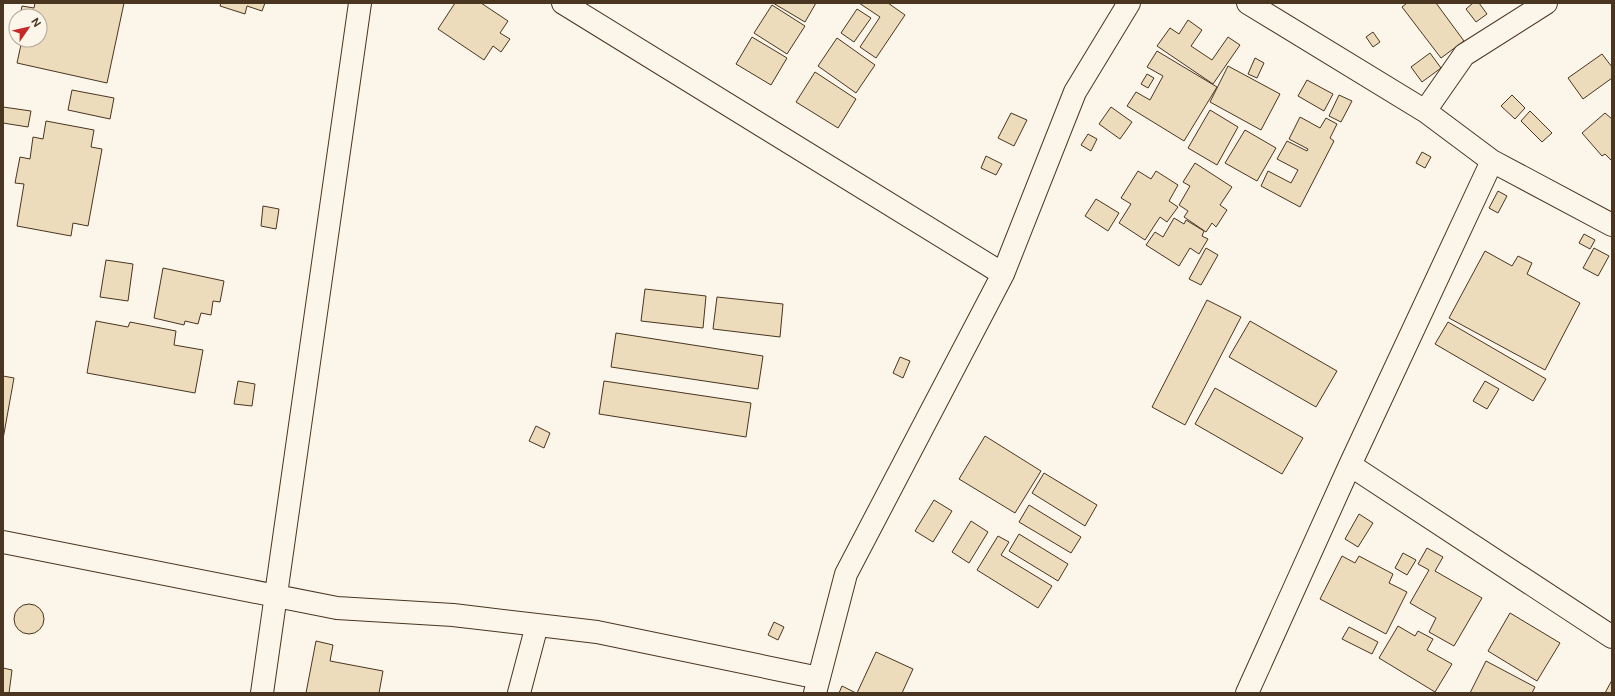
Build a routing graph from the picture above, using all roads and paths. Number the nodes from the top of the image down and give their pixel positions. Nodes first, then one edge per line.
1 (360, 3) edge
2 (563, 3) edge
3 (1129, 3) edge
4 (1248, 3) edge
5 (1546, 3) edge
6 (1425, 111) junction
7 (1492, 161) junction
8 (1612, 225) edge
9 (1003, 274) junction
10 (1350, 466) junction
11 (3, 542) edge
12 (276, 596) junction
13 (537, 625) junction
14 (1612, 636) edge
15 (817, 685) edge
16 (262, 693) edge
17 (519, 693) edge
18 (1247, 693) edge

1 - 12 street
2 - 9 street
3 - 9 street
4 - 6 street
5 - 6 street
6 - 7 street
7 - 8 street
7 - 10 street
9 - 15 street
10 - 14 street
10 - 18 street
11 - 12 street
12 - 13 street
12 - 16 street
13 - 15 street
13 - 17 street

